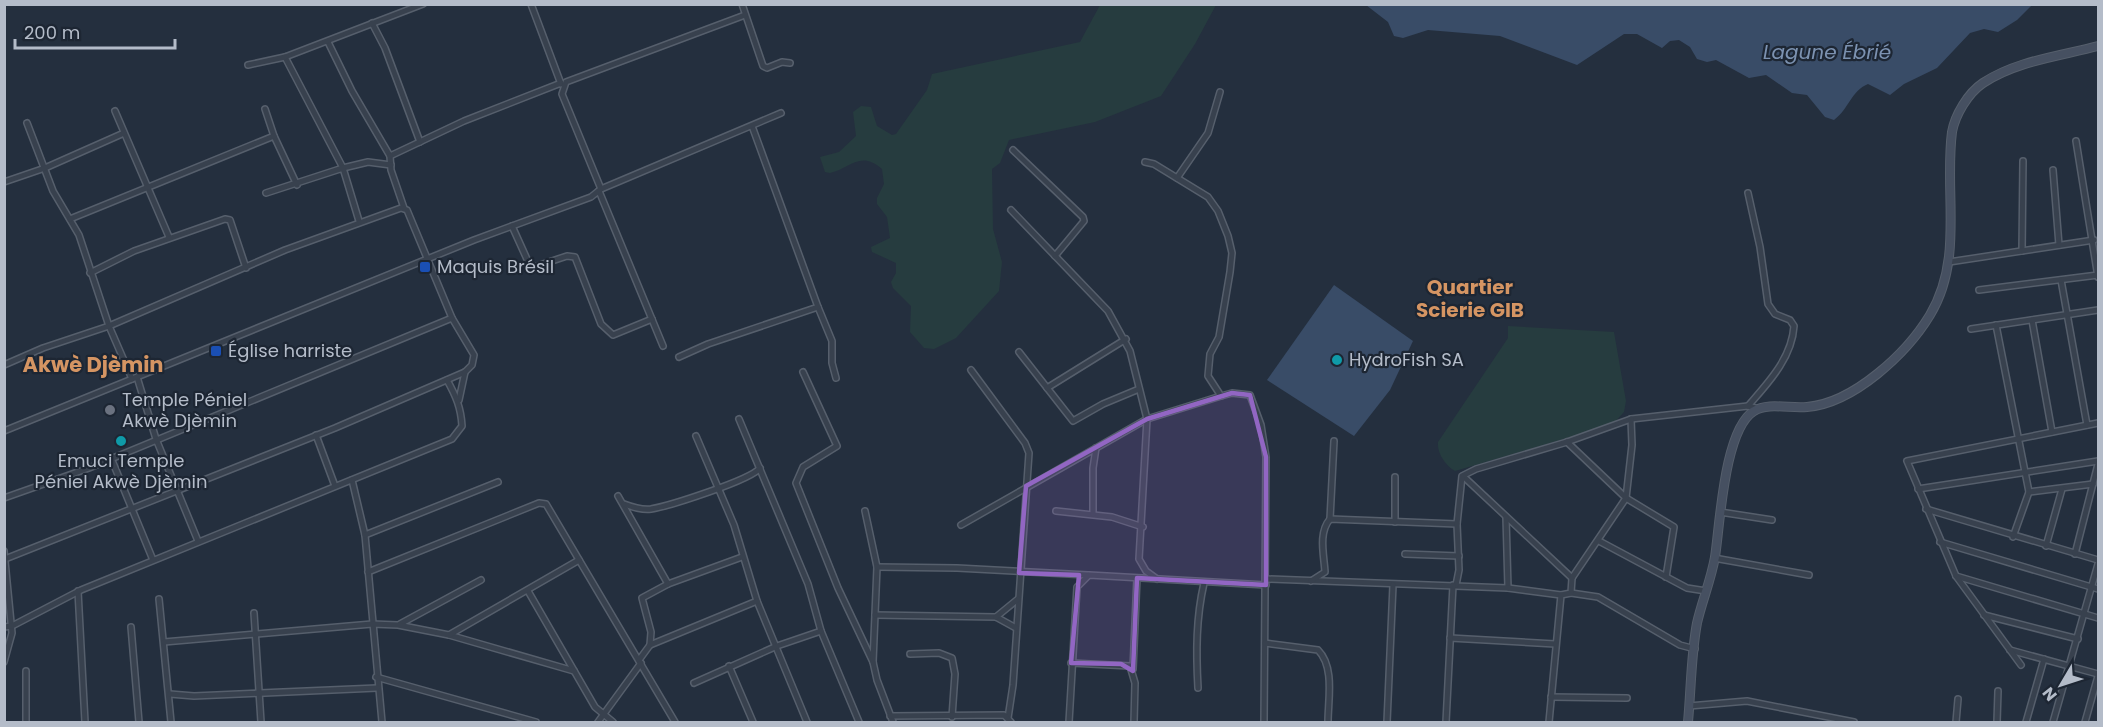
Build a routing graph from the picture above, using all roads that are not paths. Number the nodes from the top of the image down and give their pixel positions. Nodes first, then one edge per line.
1 (423, 4) edge
2 (531, 4) edge
3 (742, 4) edge
4 (745, 15) junction
5 (372, 23) junction
6 (328, 42) junction
7 (2098, 46) edge
8 (285, 57) junction
9 (790, 63) dead end
10 (248, 65) dead end
11 (562, 85) junction
12 (1220, 92) dead end
13 (265, 109) dead end
14 (115, 111) dead end
15 (780, 113) dead end
16 (27, 123) dead end
17 (752, 126) junction
18 (124, 133) junction
19 (274, 136) junction
20 (2076, 141) dead end
21 (420, 142) junction
22 (1013, 150) dead end
23 (390, 156) junction
24 (2022, 161) dead end
25 (1145, 162) dead end
26 (391, 165) junction
27 (45, 168) junction
28 (344, 168) junction
29 (2053, 170) dead end
30 (1177, 178) junction
31 (4, 182) edge
32 (148, 185) junction
33 (297, 185) junction
34 (600, 190) junction
35 (1748, 193) dead end
36 (266, 194) dead end
37 (404, 208) junction
38 (1011, 210) dead end
39 (70, 219) junction
40 (360, 221) junction
41 (512, 226) junction
42 (169, 237) junction
43 (2094, 240) junction
44 (2059, 245) junction
45 (2022, 251) junction
46 (1055, 256) junction
47 (427, 260) junction
48 (1949, 262) junction
49 (246, 268) junction
50 (90, 273) junction
51 (2098, 276) edge
52 (2061, 280) junction
53 (1979, 290) dead end
54 (818, 307) junction
55 (2098, 310) edge
56 (2067, 315) junction
57 (452, 318) junction
58 (652, 319) junction
59 (2032, 320) junction
60 (1996, 325) junction
61 (109, 326) junction
62 (1971, 329) dead end
63 (1126, 339) junction
64 (663, 346) dead end
65 (1019, 352) dead end
66 (679, 357) dead end
67 (4, 365) edge
68 (971, 370) dead end
69 (465, 372) junction
70 (803, 372) dead end
71 (135, 378) junction
72 (836, 378) dead end
73 (447, 380) junction
74 (1047, 388) junction
75 (1139, 389) junction
76 (1221, 396) junction
77 (459, 400) junction
78 (1748, 406) junction
79 (1759, 409) junction
80 (1147, 418) junction
81 (1632, 418) junction
82 (739, 419) dead end
83 (2098, 423) edge
84 (2087, 425) junction
85 (4, 431) edge
86 (2052, 432) junction
87 (316, 435) junction
88 (696, 436) dead end
89 (156, 439) junction
90 (2018, 439) junction
91 (1334, 441) dead end
92 (1567, 442) junction
93 (1096, 448) junction
94 (111, 458) junction
95 (2098, 463) edge
96 (760, 468) junction
97 (2026, 471) junction
98 (1395, 477) dead end
99 (1464, 477) junction
100 (352, 480) junction
101 (498, 482) dead end
102 (2093, 484) junction
103 (335, 486) junction
104 (1026, 486) junction
105 (717, 489) junction
106 (1918, 489) junction
107 (2062, 489) junction
108 (176, 491) junction
109 (2029, 492) junction
110 (618, 496) dead end
111 (4, 498) edge
112 (1626, 498) junction
113 (624, 504) junction
114 (131, 509) junction
115 (1926, 510) junction
116 (865, 511) dead end
117 (1056, 511) dead end
118 (1720, 512) junction
119 (1093, 514) junction
120 (1506, 518) junction
121 (1330, 519) junction
122 (1772, 520) dead end
123 (1395, 522) junction
124 (1457, 524) junction
125 (961, 525) dead end
126 (1143, 527) junction
127 (365, 535) junction
128 (2013, 537) junction
129 (198, 541) junction
130 (1599, 541) junction
131 (1940, 542) junction
132 (2046, 546) junction
133 (4, 551) edge
134 (1405, 554) dead end
135 (2075, 554) junction
136 (1459, 556) junction
137 (742, 558) junction
138 (1714, 558) junction
139 (5, 559) edge
140 (153, 560) junction
141 (579, 560) junction
142 (2098, 562) edge
143 (877, 567) junction
144 (368, 572) junction
145 (1019, 573) junction
146 (1089, 575) junction
147 (1809, 575) dead end
148 (1956, 576) junction
149 (1666, 577) junction
150 (1137, 578) junction
151 (1572, 578) junction
152 (1156, 579) junction
153 (481, 580) dead end
154 (1267, 582) junction
155 (1308, 582) junction
156 (1204, 583) junction
157 (668, 584) junction
158 (1393, 585) junction
159 (1455, 585) junction
160 (1508, 588) junction
161 (2095, 588) edge
162 (78, 591) junction
163 (528, 591) junction
164 (1707, 591) junction
165 (1571, 593) junction
166 (1561, 595) junction
167 (159, 599) dead end
168 (1018, 599) junction
169 (757, 601) junction
170 (254, 613) dead end
171 (2085, 614) junction
172 (875, 615) junction
173 (1984, 615) junction
174 (996, 617) junction
175 (2098, 618) edge
176 (372, 624) junction
177 (398, 625) junction
178 (12, 626) junction
179 (4, 627) edge
180 (131, 627) dead end
181 (1016, 628) junction
182 (821, 631) junction
183 (256, 633) junction
184 (449, 635) junction
185 (1450, 638) junction
186 (2078, 639) junction
187 (164, 642) junction
188 (1265, 643) junction
189 (1556, 644) junction
190 (650, 645) junction
191 (777, 646) junction
192 (1695, 650) junction
193 (2010, 650) junction
194 (910, 654) dead end
195 (2044, 659) junction
196 (640, 661) junction
197 (4, 662) edge
198 (873, 662) junction
199 (1071, 663) junction
200 (2021, 665) dead end
201 (729, 666) junction
202 (2069, 666) junction
203 (26, 671) dead end
204 (1133, 671) junction
205 (574, 672) junction
206 (2098, 675) edge
207 (376, 677) junction
208 (694, 683) dead end
209 (377, 688) junction
210 (1198, 688) dead end
211 (1998, 691) dead end
212 (260, 692) junction
213 (170, 694) junction
214 (1551, 697) junction
215 (1626, 698) dead end
216 (1958, 699) dead end
217 (1689, 706) junction
218 (604, 715) junction
219 (890, 716) junction
220 (952, 717) junction
221 (1820, 719) edge
222 (1010, 720) edge
223 (26, 723) edge
224 (85, 723) edge
225 (139, 723) edge
226 (171, 723) edge
227 (261, 723) edge
228 (382, 723) edge
229 (536, 723) edge
230 (598, 723) edge
231 (613, 723) edge
232 (675, 723) edge
233 (753, 723) edge
234 (807, 723) edge
235 (859, 723) edge
236 (893, 723) edge
237 (1069, 723) edge
238 (1134, 723) edge
239 (1264, 723) edge
240 (1328, 723) edge
241 (1387, 723) edge
242 (1446, 723) edge
243 (1549, 723) edge
244 (1688, 723) edge
245 (1854, 723) edge
246 (1956, 723) edge
247 (1997, 723) edge
248 (2025, 723) edge
249 (2053, 723) edge
250 (2085, 723) edge

1 - 5 street
2 - 11 street
3 - 4 street
4 - 9 street
4 - 11 street
5 - 6 street
5 - 21 street
6 - 8 street
6 - 23 street
7 - 48 street
8 - 10 street
8 - 28 street
11 - 21 street
11 - 34 street
12 - 30 street
13 - 19 street
14 - 18 street
15 - 17 street
16 - 27 street
17 - 34 street
17 - 54 street
18 - 27 street
18 - 32 street
19 - 32 street
19 - 33 street
20 - 43 street
21 - 23 street
22 - 46 street
23 - 26 street
24 - 45 street
25 - 30 street
26 - 28 street
26 - 37 street
27 - 31 street
27 - 39 street
28 - 33 street
28 - 40 street
29 - 44 street
30 - 76 street
32 - 39 street
32 - 42 street
33 - 36 street
34 - 41 street
34 - 58 street
35 - 78 street
37 - 40 street
37 - 47 street
38 - 46 street
39 - 50 street
40 - 49 street
41 - 47 street
41 - 58 street
42 - 49 street
42 - 50 street
43 - 44 street
43 - 51 street
44 - 45 street
45 - 48 street
46 - 63 street
47 - 57 street
47 - 71 street
48 - 79 street
49 - 61 street
50 - 61 street
51 - 52 street
52 - 53 street
52 - 56 street
54 - 66 street
54 - 72 street
55 - 56 street
56 - 59 street
56 - 84 street
57 - 69 street
57 - 89 street
58 - 64 street
59 - 60 street
59 - 86 street
60 - 62 street
60 - 90 street
61 - 67 street
61 - 71 street
63 - 74 street
63 - 75 street
65 - 74 street
68 - 104 street
69 - 73 street
69 - 77 street
70 - 198 street
71 - 85 street
71 - 89 street
73 - 77 street
73 - 87 street
74 - 75 street
75 - 80 street
76 - 80 street
76 - 154 street
77 - 100 street
78 - 79 street
78 - 81 street
79 - 118 street
80 - 93 street
80 - 126 street
81 - 92 street
81 - 112 street
82 - 96 street
83 - 84 street
84 - 86 street
86 - 90 street
87 - 103 street
87 - 108 street
88 - 105 street
89 - 94 street
89 - 108 street
90 - 97 street
90 - 106 street
91 - 121 street
92 - 99 street
92 - 112 street
93 - 104 street
93 - 119 street
94 - 111 street
94 - 114 street
95 - 97 street
95 - 102 street
96 - 105 street
96 - 182 street
97 - 106 street
97 - 109 street
98 - 123 street
99 - 120 street
99 - 124 street
100 - 103 street
100 - 127 street
101 - 127 street
102 - 107 street
102 - 135 street
103 - 129 street
104 - 125 street
104 - 145 street
105 - 113 street
105 - 137 street
106 - 115 street
107 - 109 street
107 - 132 street
108 - 114 street
108 - 129 street
109 - 128 street
110 - 113 street
112 - 130 street
112 - 149 street
113 - 157 street
114 - 139 street
114 - 140 street
115 - 128 street
115 - 131 street
116 - 143 street
117 - 119 street
118 - 122 street
118 - 138 street
119 - 126 street
120 - 151 street
120 - 160 street
121 - 123 street
121 - 155 street
123 - 124 street
124 - 136 street
126 - 152 street
127 - 144 street
128 - 132 street
129 - 140 street
130 - 149 street
130 - 151 street
131 - 148 street
131 - 161 street
132 - 135 street
133 - 139 street
134 - 136 street
135 - 142 street
136 - 159 street
137 - 157 street
137 - 169 street
138 - 147 street
138 - 164 street
139 - 178 street
140 - 162 street
141 - 144 street
141 - 163 street
141 - 196 street
142 - 161 street
143 - 145 street
143 - 172 street
144 - 176 street
145 - 146 street
145 - 168 street
146 - 150 street
146 - 199 street
148 - 171 street
148 - 173 street
149 - 164 street
150 - 152 street
150 - 204 street
151 - 165 street
152 - 156 street
153 - 177 street
154 - 155 street
154 - 156 street
154 - 188 street
155 - 158 street
156 - 210 street
157 - 190 street
158 - 159 street
158 - 241 street
159 - 160 street
159 - 185 street
160 - 166 street
161 - 171 street
162 - 178 street
162 - 224 street
163 - 184 street
163 - 205 street
164 - 192 street
165 - 166 street
165 - 192 street
166 - 189 street
167 - 187 street
168 - 174 street
168 - 181 street
169 - 190 street
169 - 191 street
170 - 183 street
171 - 175 street
171 - 186 street
172 - 174 street
172 - 198 street
173 - 186 street
173 - 193 street
174 - 181 street
176 - 177 street
176 - 183 street
176 - 207 street
177 - 184 street
178 - 179 street
178 - 197 street
180 - 225 street
181 - 222 street
182 - 191 street
182 - 235 street
183 - 187 street
183 - 212 street
184 - 205 street
185 - 189 street
185 - 242 street
186 - 202 street
187 - 213 street
188 - 239 street
188 - 240 street
189 - 214 street
190 - 196 street
191 - 201 street
191 - 234 street
192 - 217 street
193 - 195 street
193 - 200 street
194 - 220 street
195 - 202 street
195 - 248 street
196 - 218 street
196 - 232 street
198 - 219 street
199 - 204 street
199 - 237 street
201 - 208 street
201 - 233 street
202 - 206 street
202 - 249 street
203 - 223 street
204 - 238 street
205 - 218 street
206 - 250 street
207 - 209 street
207 - 229 street
209 - 212 street
209 - 228 street
211 - 247 street
212 - 213 street
212 - 227 street
213 - 226 street
214 - 215 street
214 - 243 street
216 - 246 street
217 - 221 street
217 - 244 street
218 - 230 street
218 - 231 street
219 - 220 street
219 - 236 street
220 - 222 street
221 - 245 street

